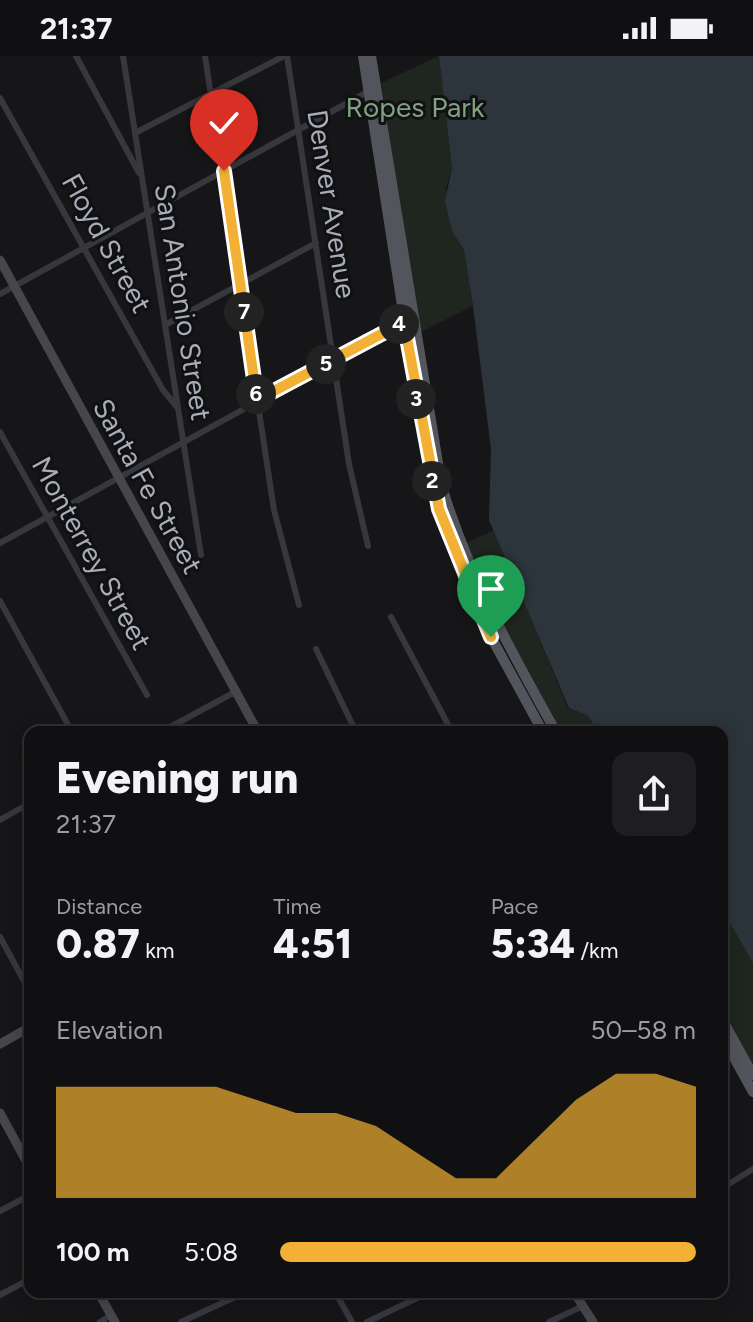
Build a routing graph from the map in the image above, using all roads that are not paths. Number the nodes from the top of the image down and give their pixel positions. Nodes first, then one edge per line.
1 (76, 56) edge
2 (124, 56) edge
3 (205, 56) edge
4 (286, 56) edge
5 (363, 56) edge
6 (371, 56) edge
7 (372, 90) junction
8 (210, 93) junction
9 (0, 98) edge
10 (298, 131) junction
11 (135, 133) junction
12 (224, 171) junction
13 (141, 177) junction
14 (149, 210) junction
15 (316, 243) junction
16 (85, 247) junction
17 (0, 260) edge
18 (14, 286) junction
19 (240, 286) junction
20 (0, 294) edge
21 (408, 318) junction
22 (165, 325) junction
23 (334, 359) junction
24 (257, 400) junction
25 (178, 409) junction
26 (0, 432) edge
27 (183, 442) junction
28 (119, 477) junction
29 (47, 517) junction
30 (0, 543) edge
31 (368, 546) dead end
32 (201, 555) dead end
33 (474, 589) junction
34 (0, 601) edge
35 (299, 605) dead end
36 (391, 617) dead end
37 (316, 649) dead end
38 (235, 692) junction
39 (147, 695) dead end
40 (69, 726) edge
41 (172, 726) edge
42 (255, 726) edge
43 (353, 726) edge
44 (449, 726) edge
45 (540, 726) edge
46 (553, 726) edge
47 (24, 806) edge
48 (0, 820) edge
49 (0, 937) edge
50 (24, 981) edge
51 (24, 1030) edge
52 (728, 1031) edge
53 (0, 1044) edge
54 (728, 1047) edge
55 (753, 1075) edge
56 (753, 1092) edge
57 (0, 1113) edge
58 (24, 1157) edge
59 (753, 1169) edge
60 (728, 1184) edge
61 (24, 1198) edge
62 (0, 1211) edge
63 (24, 1282) edge
64 (0, 1295) edge
65 (101, 1298) edge
66 (233, 1298) edge
67 (338, 1298) edge
68 (417, 1298) edge
69 (578, 1298) edge
70 (583, 1306) junction
71 (113, 1319) edge
72 (100, 1322) edge
73 (181, 1322) edge
74 (352, 1322) edge
75 (367, 1322) edge
76 (549, 1322) edge
77 (593, 1322) edge

1 - 13 street
2 - 11 street, San Antonio Street
3 - 8 street
4 - 8 street
4 - 10 street, Denver Avenue
5 - 7 main road
6 - 7 main road
7 - 10 street
7 - 21 main road
8 - 11 street
8 - 12 street
9 - 16 street, Floyd Street
10 - 12 street
10 - 15 street, Denver Avenue
11 - 13 street, San Antonio Street
12 - 14 street
12 - 19 street
13 - 14 street, San Antonio Street
14 - 16 street
14 - 22 street, San Antonio Street
15 - 19 street
15 - 23 street, Denver Avenue
16 - 18 street
16 - 25 street, Floyd Street
17 - 18 main road, Santa Fe Street
18 - 20 street
18 - 28 main road, Santa Fe Street
19 - 22 street
19 - 24 street
21 - 23 street
21 - 33 main road
22 - 25 street, San Antonio Street
23 - 24 street
23 - 31 street, Denver Avenue
24 - 27 street
24 - 35 street
25 - 27 street, San Antonio Street
26 - 29 street, Monterrey Street
27 - 28 street
27 - 32 street, San Antonio Street
28 - 29 street
28 - 38 main road, Santa Fe Street
29 - 30 street
29 - 39 street, Monterrey Street
33 - 45 main road
33 - 46 main road
34 - 40 street
36 - 44 street
37 - 43 street
38 - 41 street
38 - 42 main road, Santa Fe Street
47 - 48 street
49 - 50 street
51 - 53 main road
52 - 55 main road
54 - 56 main road
57 - 58 main road
59 - 60 street
61 - 62 street
63 - 64 street
65 - 71 main road
66 - 73 street
67 - 74 street
68 - 75 street
69 - 70 main road
70 - 76 street
70 - 77 main road
71 - 72 street

